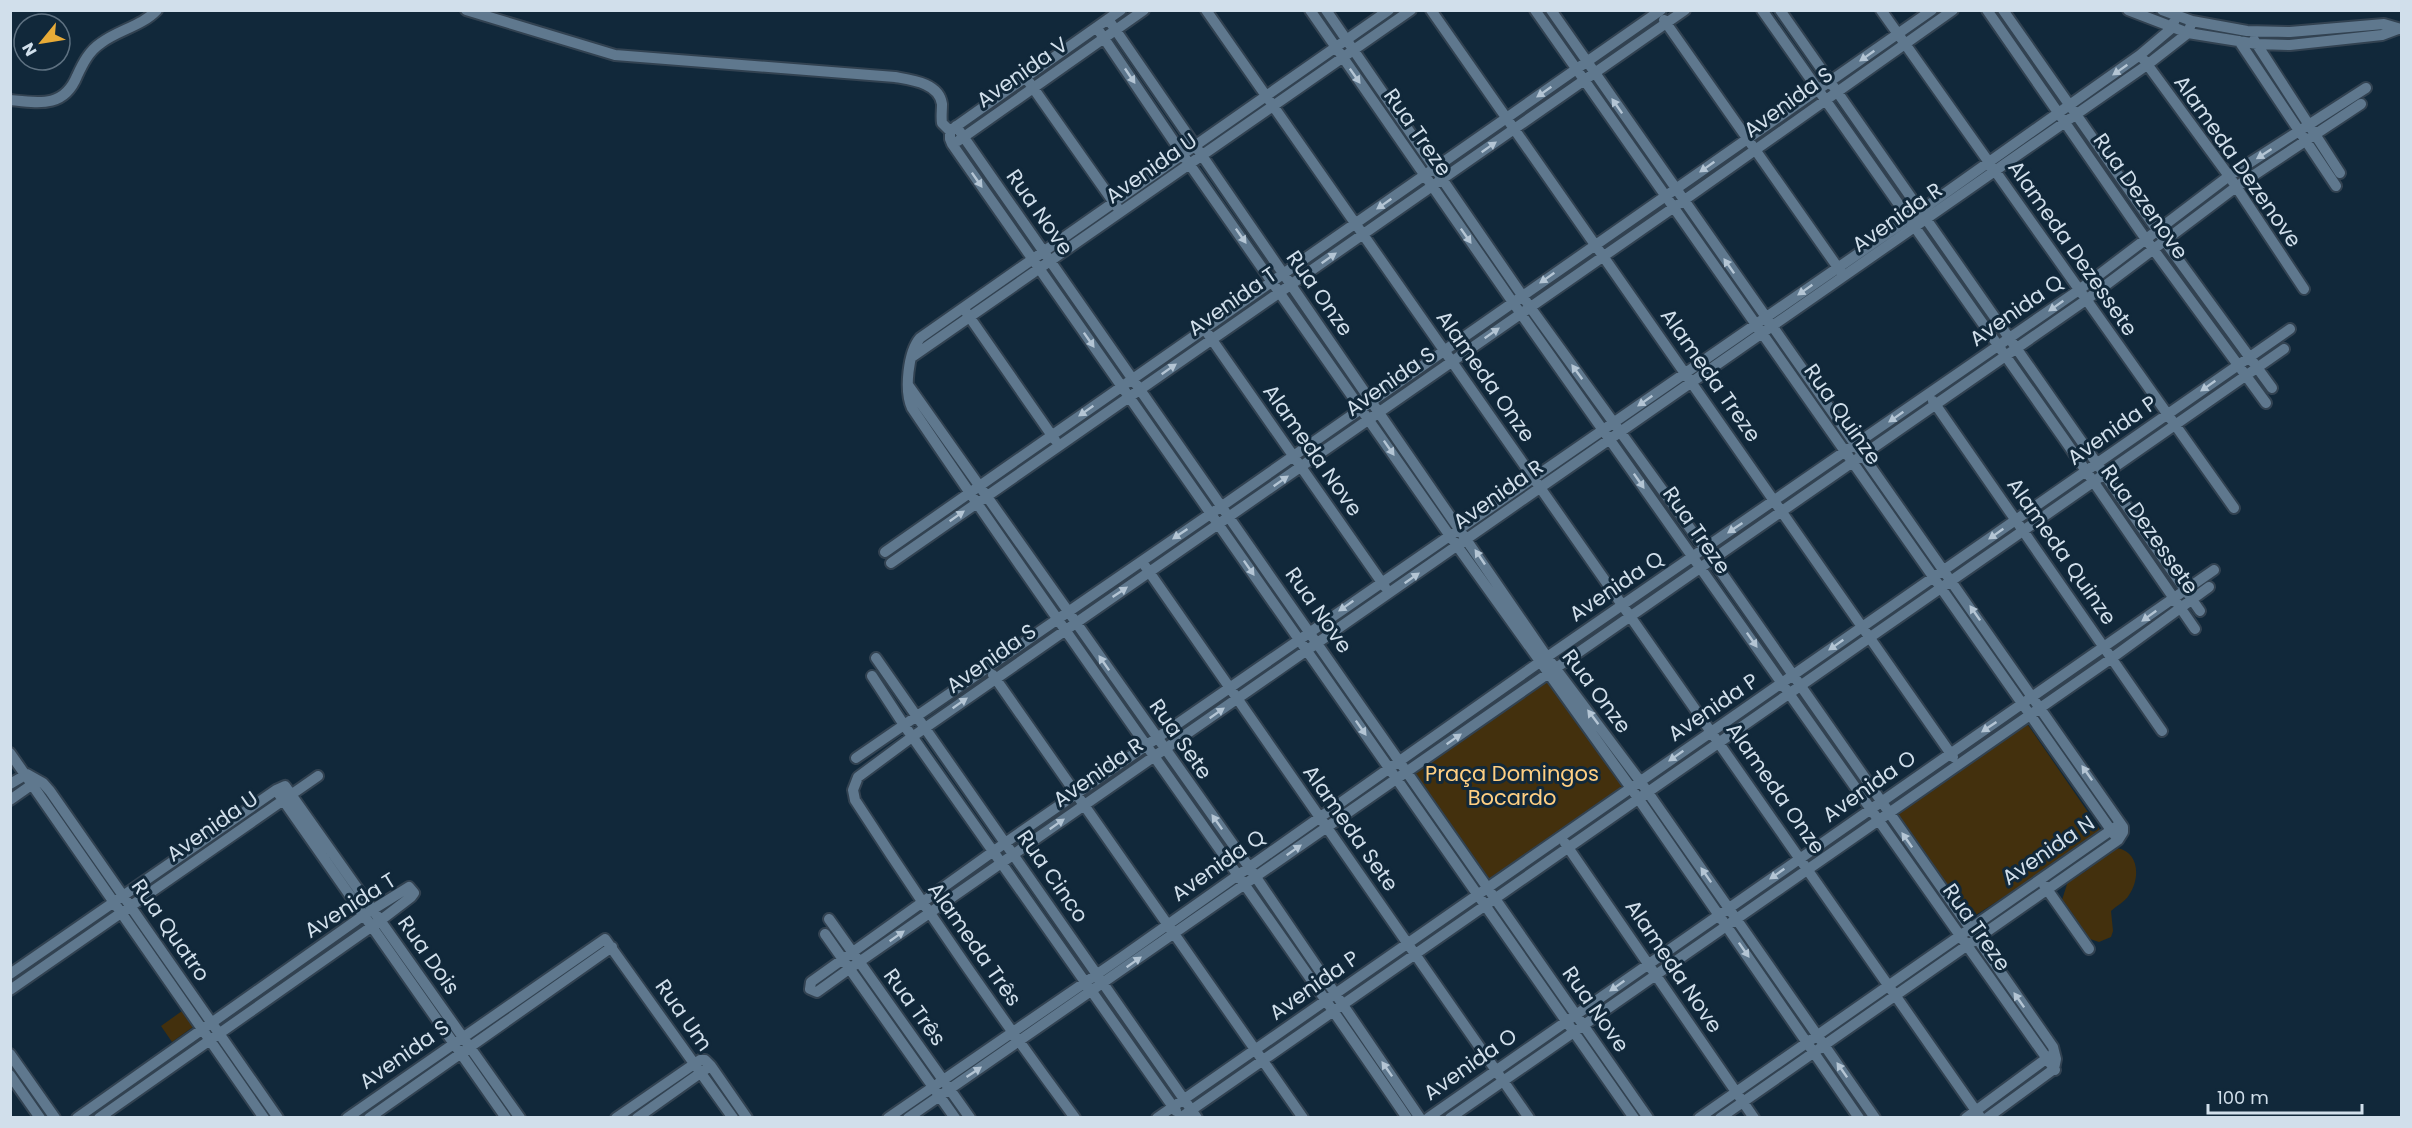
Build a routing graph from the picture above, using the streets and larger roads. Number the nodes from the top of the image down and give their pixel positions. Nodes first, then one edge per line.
1 (157, 10) edge
2 (466, 10) edge
3 (1121, 10) edge
4 (1144, 10) edge
5 (1206, 10) edge
6 (1310, 10) edge
7 (1326, 10) edge
8 (1389, 10) edge
9 (1411, 10) edge
10 (1431, 10) edge
11 (1535, 10) edge
12 (1551, 10) edge
13 (1685, 10) edge
14 (1762, 10) edge
15 (1780, 10) edge
16 (1881, 10) edge
17 (1932, 10) edge
18 (1953, 10) edge
19 (1987, 10) edge
20 (2003, 10) edge
21 (2128, 10) edge
22 (2162, 10) edge
23 (1659, 11) edge
24 (2176, 16) junction
25 (1108, 19) junction
26 (2192, 21) junction
27 (1666, 23) junction
28 (1097, 28) junction
29 (2172, 28) junction
30 (2230, 28) junction
31 (2400, 29) edge
32 (1115, 31) junction
33 (2247, 31) junction
34 (2188, 33) junction
35 (1104, 38) junction
36 (1901, 39) junction
37 (1347, 40) junction
38 (2241, 43) junction
39 (2257, 44) junction
40 (1336, 47) junction
41 (1354, 50) junction
42 (2140, 55) junction
43 (1343, 58) junction
44 (1587, 63) junction
45 (2147, 65) junction
46 (1577, 70) junction
47 (1595, 74) junction
48 (1026, 77) junction
49 (1584, 81) junction
50 (1829, 82) junction
51 (1033, 88) junction
52 (2366, 88) dead end
53 (1818, 89) junction
54 (1836, 91) junction
55 (1267, 96) junction
56 (1825, 99) junction
57 (10, 100) edge
58 (2361, 104) dead end
59 (1274, 106) junction
60 (2072, 110) junction
61 (2062, 117) junction
62 (1506, 119) junction
63 (953, 128) junction
64 (1514, 130) junction
65 (2313, 130) junction
66 (2299, 132) junction
67 (963, 137) junction
68 (1747, 138) junction
69 (2306, 142) junction
70 (952, 144) junction
71 (1194, 147) junction
72 (1755, 150) junction
73 (1183, 155) junction
74 (1201, 156) junction
75 (1190, 165) junction
76 (1991, 167) junction
77 (1435, 169) junction
78 (2340, 173) dead end
79 (1424, 176) junction
80 (2229, 177) junction
81 (1442, 179) junction
82 (2336, 186) dead end
83 (1432, 187) junction
84 (2236, 187) junction
85 (1675, 189) junction
86 (1665, 196) junction
87 (1683, 201) junction
88 (1114, 202) junction
89 (1673, 208) junction
90 (1121, 213) junction
91 (1923, 215) junction
92 (1908, 218) junction
93 (1355, 224) junction
94 (1915, 228) junction
95 (2157, 230) junction
96 (1362, 235) junction
97 (2145, 238) junction
98 (2164, 240) junction
99 (1595, 244) junction
100 (2153, 248) junction
101 (1044, 251) junction
102 (1603, 256) junction
103 (1033, 259) junction
104 (1051, 262) junction
105 (1837, 267) junction
106 (1040, 270) junction
107 (1282, 274) junction
108 (1844, 278) junction
109 (1273, 281) junction
110 (1285, 288) junction
111 (2304, 289) dead end
112 (2079, 290) junction
113 (1523, 295) junction
114 (2086, 300) junction
115 (1513, 302) junction
116 (1530, 307) junction
117 (963, 308) junction
118 (1521, 314) junction
119 (970, 318) junction
120 (1765, 318) junction
121 (1755, 325) junction
122 (1772, 328) junction
123 (2290, 328) dead end
124 (1204, 329) junction
125 (1762, 335) junction
126 (1211, 339) junction
127 (2009, 339) junction
128 (1998, 346) junction
129 (2017, 349) junction
130 (2284, 349) dead end
131 (1444, 350) junction
132 (2006, 356) junction
133 (912, 357) junction
134 (2250, 357) junction
135 (1452, 362) junction
136 (2239, 365) junction
137 (2257, 368) junction
138 (1685, 373) junction
139 (2246, 375) junction
140 (1133, 379) junction
141 (908, 381) joint
142 (1692, 383) junction
143 (1122, 386) junction
144 (2272, 388) dead end
145 (1140, 389) junction
146 (1929, 394) junction
147 (1129, 396) junction
148 (1371, 401) junction
149 (2266, 403) dead end
150 (1936, 405) junction
151 (1361, 408) junction
152 (1379, 412) junction
153 (2168, 415) junction
154 (1369, 419) junction
155 (1613, 422) junction
156 (2175, 426) junction
157 (1603, 429) junction
158 (1621, 433) junction
159 (1051, 435) junction
160 (1610, 440) junction
161 (1059, 445) junction
162 (1856, 446) junction
163 (1846, 452) junction
164 (1294, 455) junction
165 (1863, 455) junction
166 (1853, 462) junction
167 (2097, 464) junction
168 (1301, 467) junction
169 (2086, 472) junction
170 (2104, 474) junction
171 (1533, 478) junction
172 (2093, 482) junction
173 (1540, 488) junction
174 (973, 489) junction
175 (980, 499) junction
176 (1222, 506) junction
177 (1779, 506) junction
178 (2234, 508) dead end
179 (1211, 513) junction
180 (1229, 517) junction
181 (2017, 520) junction
182 (1219, 524) junction
183 (1460, 528) junction
184 (2024, 530) junction
185 (1450, 536) junction
186 (1468, 539) junction
187 (902, 540) junction
188 (1458, 546) junction
189 (909, 549) junction
190 (1704, 549) junction
191 (885, 552) dead end
192 (1693, 557) junction
193 (1712, 559) junction
194 (1141, 561) junction
195 (891, 563) dead end
196 (1700, 567) junction
197 (1944, 570) junction
198 (2214, 570) dead end
199 (1149, 572) junction
200 (1951, 580) junction
201 (1381, 582) junction
202 (1937, 582) junction
203 (2209, 587) dead end
204 (2185, 590) junction
205 (1390, 593) junction
206 (2174, 598) junction
207 (2192, 600) junction
208 (1624, 605) junction
209 (2181, 608) junction
210 (2200, 611) dead end
211 (1062, 614) junction
212 (1631, 615) junction
213 (1070, 626) junction
214 (1863, 627) junction
215 (2194, 629) dead end
216 (1310, 631) junction
217 (1870, 637) junction
218 (1299, 639) junction
219 (1318, 643) junction
220 (2105, 648) junction
221 (1307, 651) junction
222 (876, 658) dead end
223 (2112, 658) junction
224 (1544, 660) junction
225 (987, 667) junction
226 (1552, 670) junction
227 (872, 676) dead end
228 (1792, 676) junction
229 (995, 678) junction
230 (1782, 683) junction
231 (1800, 687) junction
232 (1230, 688) junction
233 (1790, 694) junction
234 (2034, 698) junction
235 (1237, 699) junction
236 (2023, 705) junction
237 (2040, 707) junction
238 (2030, 714) junction
239 (915, 717) junction
240 (904, 725) junction
241 (923, 729) junction
242 (1712, 731) junction
243 (2162, 731) dead end
244 (912, 737) junction
245 (1152, 742) junction
246 (1719, 742) junction
247 (10, 753) edge
248 (1160, 753) junction
249 (1950, 753) junction
250 (856, 758) dead end
251 (1401, 761) junction
252 (1958, 764) junction
253 (1390, 769) junction
254 (1408, 771) junction
255 (25, 774) junction
256 (318, 776) dead end
257 (1397, 779) junction
258 (36, 782) junction
259 (10, 784) edge
260 (1636, 784) junction
261 (854, 787) joint
262 (284, 793) junction
263 (1076, 794) junction
264 (1643, 795) junction
265 (10, 800) edge
266 (1880, 802) junction
267 (1084, 806) junction
268 (1870, 809) junction
269 (1888, 813) junction
270 (1879, 820) junction
271 (2120, 821) joint
272 (1323, 822) junction
273 (2115, 835) junction
274 (1561, 837) junction
275 (1005, 843) junction
276 (1568, 847) junction
277 (994, 851) junction
278 (1013, 855) junction
279 (1800, 857) junction
280 (1002, 863) junction
281 (1249, 867) junction
282 (1808, 870) junction
283 (1239, 874) junction
284 (1256, 878) junction
285 (2040, 880) junction
286 (1246, 884) junction
287 (2047, 890) junction
288 (1492, 892) junction
289 (119, 899) junction
290 (1481, 900) junction
291 (922, 902) junction
292 (1729, 908) junction
293 (126, 909) junction
294 (368, 912) junction
295 (929, 913) junction
296 (1719, 915) junction
297 (1736, 918) junction
298 (829, 919) dead end
299 (376, 923) junction
300 (1726, 925) junction
301 (1969, 928) junction
302 (1171, 929) junction
303 (825, 934) dead end
304 (1959, 935) junction
305 (1977, 939) junction
306 (601, 941) joint
307 (1967, 946) junction
308 (612, 947) junction
309 (1412, 948) junction
310 (2089, 949) dead end
311 (856, 957) junction
312 (842, 960) junction
313 (1648, 964) junction
314 (849, 969) junction
315 (10, 974) edge
316 (1656, 976) junction
317 (1101, 978) junction
318 (1889, 984) junction
319 (1089, 986) junction
320 (10, 990) edge
321 (1896, 995) junction
322 (1330, 997) junction
323 (1337, 1007) junction
324 (1571, 1018) junction
325 (207, 1026) junction
326 (1579, 1029) junction
327 (214, 1037) junction
328 (1016, 1037) junction
329 (458, 1040) junction
330 (1821, 1040) junction
331 (1807, 1042) junction
332 (465, 1050) junction
333 (1256, 1050) junction
334 (1814, 1052) junction
335 (10, 1054) edge
336 (1263, 1060) junction
337 (697, 1061) junction
338 (711, 1065) junction
339 (2052, 1066) junction
340 (1496, 1071) junction
341 (701, 1073) junction
342 (10, 1075) edge
343 (943, 1079) junction
344 (1503, 1081) junction
345 (950, 1088) junction
346 (936, 1091) junction
347 (1736, 1091) junction
348 (1184, 1099) junction
349 (1743, 1102) junction
350 (1173, 1106) junction
351 (1195, 1114) edge
352 (1979, 1114) edge
353 (352, 1116) edge
354 (1181, 1117) edge
355 (40, 1118) edge
356 (55, 1118) edge
357 (77, 1118) edge
358 (99, 1118) edge
359 (264, 1118) edge
360 (278, 1118) edge
361 (369, 1118) edge
362 (506, 1118) edge
363 (520, 1118) edge
364 (616, 1118) edge
365 (637, 1118) edge
366 (733, 1118) edge
367 (747, 1118) edge
368 (888, 1118) edge
369 (908, 1118) edge
370 (955, 1118) edge
371 (970, 1118) edge
372 (1075, 1118) edge
373 (1157, 1118) edge
374 (1303, 1118) edge
375 (1407, 1118) edge
376 (1420, 1118) edge
377 (1428, 1118) edge
378 (1450, 1118) edge
379 (1529, 1118) edge
380 (1634, 1118) edge
381 (1648, 1118) edge
382 (1699, 1118) edge
383 (1720, 1118) edge
384 (1754, 1118) edge
385 (1859, 1118) edge
386 (1875, 1118) edge
387 (1966, 1118) edge
388 (1987, 1118) edge

1 - 57 street
2 - 63 street
3 - 25 street, Avenida V
4 - 32 street, Avenida V
5 - 55 street, Alameda Onze
6 - 40 street, Rua Treze
7 - 37 street, Rua Treze
8 - 37 street, Avenida U
9 - 41 street, Avenida U
10 - 62 street, Alameda Treze
11 - 46 street, Rua Quinze
12 - 44 street, Rua Quinze
13 - 27 street, Avenida T
14 - 53 street, Rua Dezessete
15 - 50 street, Rua Dezessete
16 - 36 street, Alameda Dezessete
17 - 36 street, Avenida S
18 - 36 street, Avenida S
19 - 61 street, Rua Dezenove
20 - 60 street, Rua Dezenove
21 - 29 street
22 - 24 street
23 - 27 street
23 - 44 street, Avenida T
24 - 26 street
24 - 29 street
25 - 28 street, Avenida V
25 - 32 street, Rua Onze
26 - 30 street
26 - 34 street
27 - 47 street, Avenida T
27 - 68 street
28 - 35 street, Rua Onze
28 - 48 street, Avenida V
29 - 34 street
29 - 42 street, Avenida R
30 - 33 street
30 - 38 street
31 - 33 street
31 - 39 street
32 - 35 street, Avenida V
32 - 71 street, Rua Onze
33 - 39 street
34 - 38 street
34 - 45 street, Avenida R
35 - 51 street, Avenida V
35 -> 73 street, Rua Onze
36 -> 50 street, Avenida S
36 - 54 street, Avenida S
36 - 76 street, Alameda Dezessete
37 - 40 street, Avenida U
37 - 41 street, Rua Treze
38 - 39 street
38 - 66 street
39 - 65 street
40 - 43 street, Rua Treze
40 - 55 street, Avenida U
41 - 43 street, Avenida U
41 - 77 street, Rua Treze
42 - 45 street, Alameda Dezenove
42 -> 60 street, Avenida R
43 - 59 street, Avenida U
43 -> 79 street, Rua Treze
44 - 46 street, Avenida T
44 - 47 street, Rua Quinze
45 - 60 street, Avenida R
45 - 80 street, Alameda Dezenove
46 - 49 street, Rua Quinze
46 -> 62 street, Avenida T
47 - 49 street, Avenida T
85 -> 47 street, Rua Quinze
48 - 51 street
48 - 63 street, Avenida V
49 - 64 street, Avenida T
49 - 86 street, Rua Quinze
50 - 53 street, Avenida S
50 - 54 street, Rua Dezessete
51 - 67 street, Avenida V
51 - 88 street
52 - 65 street, Avenida Q
53 - 56 street, Rua Dezessete
53 - 68 street, Avenida S
54 - 56 street, Avenida S
54 - 91 street, Rua Dezessete
55 - 59 street, Alameda Onze
55 - 71 street, Avenida U
56 - 72 street, Avenida S
56 - 92 street, Rua Dezessete
58 - 65 street, Avenida Q
59 - 74 street, Avenida U
59 - 93 street, Alameda Onze
60 - 61 street, Avenida R
60 - 95 street, Rua Dezenove
61 - 76 street, Avenida R
61 - 97 street, Rua Dezenove
62 - 64 street, Alameda Treze
62 - 77 street, Avenida T
63 - 67 street, Rua Nove
63 - 70 street, Rua Nove
81 -> 64 street, Avenida T
64 - 99 street, Alameda Treze
65 - 66 street, Avenida Q
65 - 69 street, Avenida Q
65 - 78 street
66 - 69 street
66 -> 80 street, Avenida Q
67 - 70 street, Avenida V
67 - 101 street, Rua Nove
68 - 72 street
68 -> 85 street, Avenida S
69 - 82 street
69 - 84 street, Avenida Q
70 -> 103 street, Rua Nove
71 - 73 street, Avenida U
71 - 74 street, Rua Onze
72 - 87 street, Avenida S
72 - 105 street
73 - 75 street, Rua Onze
73 - 88 street, Avenida U
74 - 75 street, Avenida U
74 - 107 street, Rua Onze
75 - 90 street, Avenida U
75 -> 109 street, Rua Onze
76 - 91 street, Avenida R
76 - 112 street, Alameda Dezessete
77 - 79 street, Avenida T
77 - 81 street, Rua Treze
79 - 83 street, Rua Treze
79 -> 93 street, Avenida T
80 - 84 street, Alameda Dezenove
80 - 95 street, Avenida Q
81 - 83 street, Avenida T
81 - 113 street, Rua Treze
83 - 96 street, Avenida T
83 -> 115 street, Rua Treze
84 - 98 street, Avenida Q
84 - 111 street, Alameda Dezenove
85 - 86 street, Avenida S
85 - 87 street, Rua Quinze
86 - 89 street, Rua Quinze
86 - 99 street, Avenida S
87 - 89 street, Avenida S
120 -> 87 street, Rua Quinze
88 - 90 street
88 - 101 street, Avenida U
89 - 102 street, Avenida S
89 - 121 street, Rua Quinze
90 - 104 street, Avenida U
91 - 92 street, Avenida R
91 - 94 street, Avenida R
91 - 127 street, Rua Dezessete
92 - 94 street, Rua Dezessete
92 - 105 street, Avenida R
93 - 96 street, Alameda Onze
93 - 107 street, Avenida T
94 - 108 street, Avenida R
94 - 128 street, Rua Dezessete
95 - 97 street, Avenida Q
95 - 98 street, Rua Dezenove
110 -> 96 street, Avenida T
96 - 131 street, Alameda Onze
97 - 100 street, Rua Dezenove
97 - 112 street, Avenida Q
98 - 100 street, Avenida Q
98 - 134 street, Rua Dezenove
99 - 102 street, Alameda Treze
99 -> 113 street, Avenida S
100 - 114 street, Avenida Q
100 - 136 street, Rua Dezenove
101 - 103 street, Avenida U
101 - 104 street, Rua Nove
102 - 116 street, Avenida S
102 - 138 street, Alameda Treze
103 - 106 street, Rua Nove
103 - 117 street, Avenida U
104 - 106 street, Avenida U
104 - 140 street, Rua Nove
105 - 108 street
105 -> 120 street, Avenida R
106 - 119 street, Avenida U
106 -> 143 street, Rua Nove
107 - 109 street, Avenida T
107 - 110 street, Rua Onze
108 - 122 street, Avenida R
109 - 110 street, Rua Onze
109 - 124 street, Avenida T
110 - 126 street, Avenida T
110 - 148 street, Rua Onze
110 - 151 street, Rua Onze
112 - 114 street, Alameda Dezessete
112 -> 127 street, Avenida Q
113 - 115 street, Avenida S
113 - 116 street, Rua Treze
114 - 129 street, Avenida Q
114 - 153 street, Alameda Dezessete
115 - 118 street, Rua Treze
115 - 131 street, Avenida S
116 - 118 street, Avenida S
155 -> 116 street, Rua Treze
117 - 119 street
117 - 133 street, Avenida U
135 -> 118 street, Avenida S
118 - 157 street, Rua Treze
119 - 133 street, Avenida U
119 - 159 street
120 - 121 street, Avenida R
120 - 122 street, Rua Quinze
121 - 125 street, Rua Quinze
121 - 138 street, Avenida R
122 - 125 street, Avenida R
122 - 162 street, Rua Quinze
123 - 134 street, Avenida P
124 - 126 street, Alameda Nove
124 - 140 street, Avenida T
125 - 142 street, Avenida R
125 - 163 street, Rua Quinze
145 -> 126 street, Avenida T
126 - 164 street, Alameda Nove
127 - 128 street, Avenida Q
127 - 129 street, Rua Dezessete
128 - 132 street, Rua Dezessete
128 - 146 street, Avenida Q
129 - 132 street, Avenida Q
129 - 167 street, Rua Dezessete
130 - 137 street, Avenida P
131 - 135 street, Alameda Onze
131 - 148 street, Avenida S
132 - 150 street, Avenida Q
132 - 169 street, Rua Dezessete
133 - 141 street, Avenida U
134 - 136 street, Avenida P
134 - 137 street, Rua Dezenove
135 - 152 street, Avenida S
135 - 171 street, Alameda Onze
136 - 139 street, Rua Dezenove
136 -> 153 street, Avenida P
137 - 139 street, Avenida P
137 - 144 street, Rua Dezenove
138 - 142 street, Alameda Treze
138 -> 155 street, Avenida R
139 - 149 street, Rua Dezenove
139 - 156 street, Avenida P
140 - 143 street, Avenida T
140 - 145 street, Rua Nove
141 - 174 street, Rua Sete
142 - 158 street, Avenida R
142 - 177 street, Alameda Treze
143 - 147 street, Rua Nove
143 -> 159 street, Avenida T
145 - 147 street, Avenida T
145 - 176 street, Rua Nove
146 - 150 street, Alameda Quinze
146 -> 162 street, Avenida Q
147 - 161 street, Avenida T
147 - 179 street, Rua Nove
148 - 151 street, Avenida S
148 - 152 street, Rua Onze
150 - 165 street, Avenida Q
150 - 181 street, Alameda Quinze
151 - 154 street, Rua Onze
151 - 164 street, Avenida S
152 - 154 street, Avenida S
152 - 183 street, Rua Onze
153 - 156 street, Alameda Dezessete
153 - 167 street, Avenida P
154 - 168 street, Avenida S
154 -> 185 street, Rua Onze
155 - 157 street, Avenida R
155 - 158 street, Rua Treze
156 - 170 street, Avenida P
156 - 178 street, Alameda Dezessete
157 - 160 street, Rua Treze
157 - 171 street, Avenida R
158 - 160 street, Avenida R
158 - 190 street, Rua Treze
159 - 161 street
159 - 174 street, Avenida T
160 - 173 street, Avenida R
160 -> 192 street, Rua Treze
161 - 175 street, Avenida T
162 - 163 street, Avenida Q
162 - 165 street, Rua Quinze
163 - 166 street, Rua Quinze
163 - 177 street, Avenida Q
164 - 168 street, Alameda Nove
164 - 176 street, Avenida S
165 - 166 street, Avenida Q
165 - 197 street, Rua Quinze
166 - 177 street, Avenida Q
166 - 202 street, Rua Quinze
167 - 169 street, Avenida P
167 - 170 street, Rua Dezessete
180 -> 168 street, Avenida S
168 - 201 street, Alameda Nove
169 - 172 street, Rua Dezessete
169 - 181 street, Avenida P
170 - 172 street, Avenida P
170 - 204 street, Rua Dezessete
171 - 173 street, Alameda Onze
171 - 183 street, Avenida R
172 - 184 street, Avenida P
172 - 206 street, Rua Dezessete
173 - 186 street, Avenida R
173 - 208 street, Alameda Onze
174 - 175 street, Rua Sete
174 - 187 street, Avenida T
189 -> 175 street, Avenida T
175 - 211 street, Rua Sete
176 - 179 street, Avenida S
176 - 180 street, Rua Nove
177 -> 190 street, Avenida Q
177 - 193 street, Avenida Q
177 - 214 street, Alameda Treze
179 - 182 street, Rua Nove
179 -> 194 street, Avenida S
180 - 182 street, Avenida S
180 - 216 street, Rua Nove
181 - 184 street, Alameda Quinze
181 -> 197 street, Avenida P
182 - 199 street, Avenida S
182 -> 218 street, Rua Nove
183 - 185 street, Avenida R
183 - 186 street, Rua Onze
184 - 200 street, Avenida P
184 - 220 street, Alameda Quinze
185 - 188 street, Rua Onze
185 - 201 street, Avenida R
186 - 188 street, Avenida R
224 -> 186 street, Rua Onze
187 - 189 street
187 - 191 street, Avenida T
205 -> 188 street, Avenida R
188 - 224 street, Rua Onze
189 - 195 street, Avenida T
190 - 192 street, Avenida Q
190 - 193 street, Rua Treze
192 - 196 street, Rua Treze
192 - 208 street, Avenida Q
193 - 196 street, Avenida Q
193 - 228 street, Rua Treze
194 - 199 street, Alameda Sete
194 - 211 street, Avenida S
196 - 212 street, Avenida Q
196 -> 230 street, Rua Treze
197 - 200 street, Rua Quinze
197 - 202 street, Avenida P
198 - 204 street, Avenida O
213 -> 199 street, Avenida S
199 - 232 street, Alameda Sete
200 - 202 street, Avenida P
234 -> 200 street, Rua Quinze
201 - 205 street, Alameda Nove
201 -> 216 street, Avenida R
202 - 214 street, Avenida P
202 - 217 street, Avenida P
202 - 236 street, Rua Quinze
203 - 207 street, Avenida O
204 - 206 street, Avenida O
204 - 207 street, Rua Dezessete
205 - 219 street, Avenida R
206 - 209 street, Rua Dezessete
206 -> 220 street, Avenida O
207 - 209 street, Avenida O
207 - 210 street, Rua Dezessete
208 - 212 street, Alameda Onze
208 - 224 street, Avenida Q
209 - 215 street, Rua Dezessete
209 - 223 street, Avenida O
211 - 213 street, Rua Sete
211 - 225 street, Avenida S
212 - 226 street, Avenida Q
212 - 242 street, Alameda Onze
213 - 229 street, Avenida S
213 - 245 street, Rua Sete
214 - 217 street, Alameda Treze
214 -> 228 street, Avenida P
216 - 218 street, Avenida R
216 - 219 street, Rua Nove
217 - 231 street, Avenida P
217 - 249 street, Alameda Treze
218 - 221 street, Rua Nove
218 - 232 street, Avenida R
219 - 221 street, Avenida R
219 - 251 street, Rua Nove
220 - 223 street, Alameda Quinze
220 - 234 street, Avenida O
221 - 235 street, Avenida R
221 -> 253 street, Rua Nove
222 - 239 street, Rua Cinco
223 - 237 street, Avenida O
223 - 243 street, Alameda Quinze
224 - 226 street, Rua Onze
224 - 251 street, Avenida Q
225 - 229 street
225 - 239 street, Avenida S
254 -> 226 street, Avenida Q
226 - 260 street, Rua Onze
227 - 240 street, Rua Cinco
228 - 230 street, Avenida P
228 - 231 street, Rua Treze
241 -> 229 street, Avenida S
229 - 263 street
230 - 233 street, Rua Treze
230 - 242 street, Avenida P
231 - 233 street, Avenida P
231 - 266 street, Rua Treze
232 - 235 street, Alameda Sete
232 - 245 street, Avenida R
233 - 246 street, Avenida P
233 - 268 street, Rua Treze
234 - 236 street, Avenida O
234 - 237 street, Rua Quinze
248 -> 235 street, Avenida R
235 - 272 street, Alameda Sete
236 - 238 street, Rua Quinze
236 -> 249 street, Avenida O
237 - 238 street, Avenida O
271 -> 237 street, Rua Quinze
238 - 252 street, Avenida O
238 - 273 street, Rua Quinze
239 - 240 street, Avenida S
239 - 241 street, Rua Cinco
240 - 244 street, Rua Cinco
240 - 250 street, Avenida S
241 - 244 street, Avenida S
241 - 275 street, Rua Cinco
242 - 246 street, Alameda Onze
242 -> 260 street, Avenida P
244 - 261 street, Avenida S
244 - 277 street, Rua Cinco
245 - 248 street, Rua Sete
245 - 263 street, Avenida R
246 - 264 street, Avenida P
246 - 279 street, Alameda Onze
247 - 255 street, Rua Quatro
248 - 267 street, Avenida R
281 -> 248 street, Rua Sete
248 - 283 street, Rua Sete
249 - 252 street, Alameda Treze
249 - 266 street, Avenida O
251 - 253 street, Avenida Q
251 - 254 street, Rua Nove
252 - 269 street, Avenida O
253 - 257 street, Rua Nove
253 - 272 street, Avenida Q
254 - 257 street, Avenida Q
254 - 288 street, Rua Nove
255 - 258 street, Rua Quatro
255 - 259 street
256 - 262 street, Avenida U
257 - 272 street, Avenida Q
257 - 290 street, Rua Nove
258 - 265 street
258 - 289 street, Rua Quatro
260 - 264 street, Rua Onze
260 - 274 street, Avenida P
261 - 291 street, Alameda Três
262 - 289 street, Avenida U
262 - 293 street, Avenida U
262 - 294 street, Rua Dois
263 - 267 street
263 - 275 street, Avenida R
264 - 276 street, Avenida P
292 -> 264 street, Rua Onze
264 - 296 street, Rua Onze
266 - 268 street, Avenida O
266 - 269 street, Rua Treze
278 -> 267 street, Avenida R
267 - 302 street
268 - 270 street, Rua Treze
268 - 279 street, Avenida O
269 - 270 street, Avenida O
301 -> 269 street, Rua Treze
270 - 282 street, Avenida O
270 - 304 street, Rua Treze
271 - 273 street, Avenida N
272 - 281 street, Avenida Q
284 -> 272 street, Avenida Q
272 - 309 street, Alameda Sete
273 - 285 street, Avenida N
273 - 287 street, Avenida N
274 - 276 street, Alameda Nove
274 - 288 street, Avenida P
275 - 277 street, Avenida R
275 - 278 street, Rua Cinco
276 - 288 street, Avenida P
276 - 313 street, Alameda Nove
277 - 280 street, Rua Cinco
277 - 291 street, Avenida R
278 - 280 street, Avenida R
278 - 317 street, Rua Cinco
279 - 282 street, Alameda Onze
279 -> 292 street, Avenida O
280 - 295 street, Avenida R
280 - 319 street, Rua Cinco
281 - 283 street, Avenida Q
281 - 284 street, Rua Sete
282 - 297 street, Avenida O
282 - 318 street, Alameda Onze
283 - 286 street, Rua Sete
283 - 302 street, Avenida Q
284 - 286 street, Avenida Q
284 - 322 street, Rua Sete
285 - 287 street
285 - 301 street, Avenida N
286 - 302 street, Avenida Q
286 - 322 street, Rua Sete
287 - 305 street, Avenida N
287 - 310 street
288 - 290 street, Avenida P
288 - 324 street, Rua Nove
289 - 293 street, Rua Quatro
289 - 315 street, Avenida U
290 - 309 street, Avenida P
290 - 324 street, Rua Nove
291 - 295 street, Alameda Três
291 - 311 street, Avenida R
292 - 296 street, Avenida O
292 - 297 street, Rua Onze
293 - 320 street, Avenida U
293 - 325 street, Rua Quatro
294 - 299 street, Rua Dois
294 - 299 street, Avenida T
294 - 325 street, Avenida T
311 -> 295 street, Avenida R
295 - 328 street, Alameda Três
296 - 300 street, Rua Onze
296 - 313 street, Avenida O
297 - 300 street, Avenida O
297 - 330 street, Rua Onze
298 - 311 street, Rua Três
299 - 327 street, Avenida T
299 - 329 street, Rua Dois
300 - 316 street, Avenida O
300 -> 331 street, Rua Onze
301 - 304 street, Avenida N
301 - 305 street, Rua Treze
302 - 317 street, Avenida Q
302 - 333 street
303 - 312 street, Rua Três
304 - 307 street, Rua Treze
304 - 318 street, Avenida N
305 - 307 street, Avenida N
339 -> 305 street, Rua Treze
306 - 308 street, Rua Um
306 - 329 street, Avenida S
307 - 321 street, Avenida N
307 - 339 street, Rua Treze
308 - 332 street, Avenida S
308 - 337 street, Rua Um
309 - 322 street, Avenida P
309 - 323 street, Avenida P
309 - 340 street, Alameda Sete
311 - 312 street, Avenida R
311 - 314 street, Avenida R
311 - 343 street, Rua Três
312 - 314 street, Rua Três
312 - 314 street, Avenida R
313 - 316 street, Alameda Nove
313 -> 324 street, Avenida O
314 - 346 street, Rua Três
316 - 326 street, Avenida O
316 - 347 street, Alameda Nove
317 - 319 street, Avenida Q
317 - 348 street, Rua Cinco
318 - 321 street, Alameda Onze
318 - 330 street, Avenida N
319 - 328 street, Avenida Q
319 - 350 street, Rua Cinco
321 - 330 street, Avenida N
321 - 352 street, Alameda Onze
322 - 323 street, Rua Sete
322 - 333 street, Avenida P
323 - 336 street, Avenida P
323 - 375 street, Rua Sete
376 -> 323 street, Rua Sete
324 - 326 street, Rua Nove
324 - 340 street, Avenida O
325 - 327 street, Rua Quatro
325 - 357 street, Avenida T
326 - 344 street, Avenida O
326 - 380 street, Rua Nove
326 - 381 street, Rua Nove
327 - 358 street, Avenida T
327 - 359 street, Rua Quatro
327 - 360 street, Rua Quatro
328 - 343 street, Avenida Q
345 -> 328 street, Avenida Q
328 - 372 street, Alameda Três
329 - 332 street, Rua Dois
329 - 353 street, Avenida S
330 - 331 street, Avenida N
330 - 334 street, Avenida N
386 -> 330 street, Rua Onze
331 - 334 street, Rua Onze
331 - 347 street, Avenida N
332 - 361 street, Avenida S
332 - 362 street, Rua Dois
332 - 363 street, Rua Dois
333 - 336 street
333 - 348 street, Avenida P
334 - 349 street, Avenida N
334 - 385 street, Rua Onze
335 - 356 street
336 - 351 street, Avenida P
336 - 374 street
337 - 338 street, Rua Um
337 - 341 street, Rua Um
337 - 364 street
338 - 341 street
338 - 367 street, Rua Um
339 - 352 street
339 - 388 street
340 - 344 street, Alameda Sete
340 - 377 street, Avenida O
341 - 365 street
341 - 366 street, Rua Um
342 - 355 street
343 - 345 street, Rua Três
343 - 346 street, Avenida Q
344 - 378 street, Avenida O
344 - 379 street, Alameda Sete
345 - 346 street, Avenida Q
345 - 371 street, Rua Três
346 - 368 street, Avenida Q
346 - 369 street, Avenida Q
346 - 370 street, Rua Três
347 - 349 street, Alameda Nove
347 - 382 street, Avenida N
348 - 350 street, Avenida P
348 - 351 street, Rua Cinco
349 - 383 street, Avenida N
349 - 384 street, Alameda Nove
350 - 354 street, Rua Cinco
350 - 373 street, Avenida P
351 - 354 street, Avenida P
352 - 387 street

